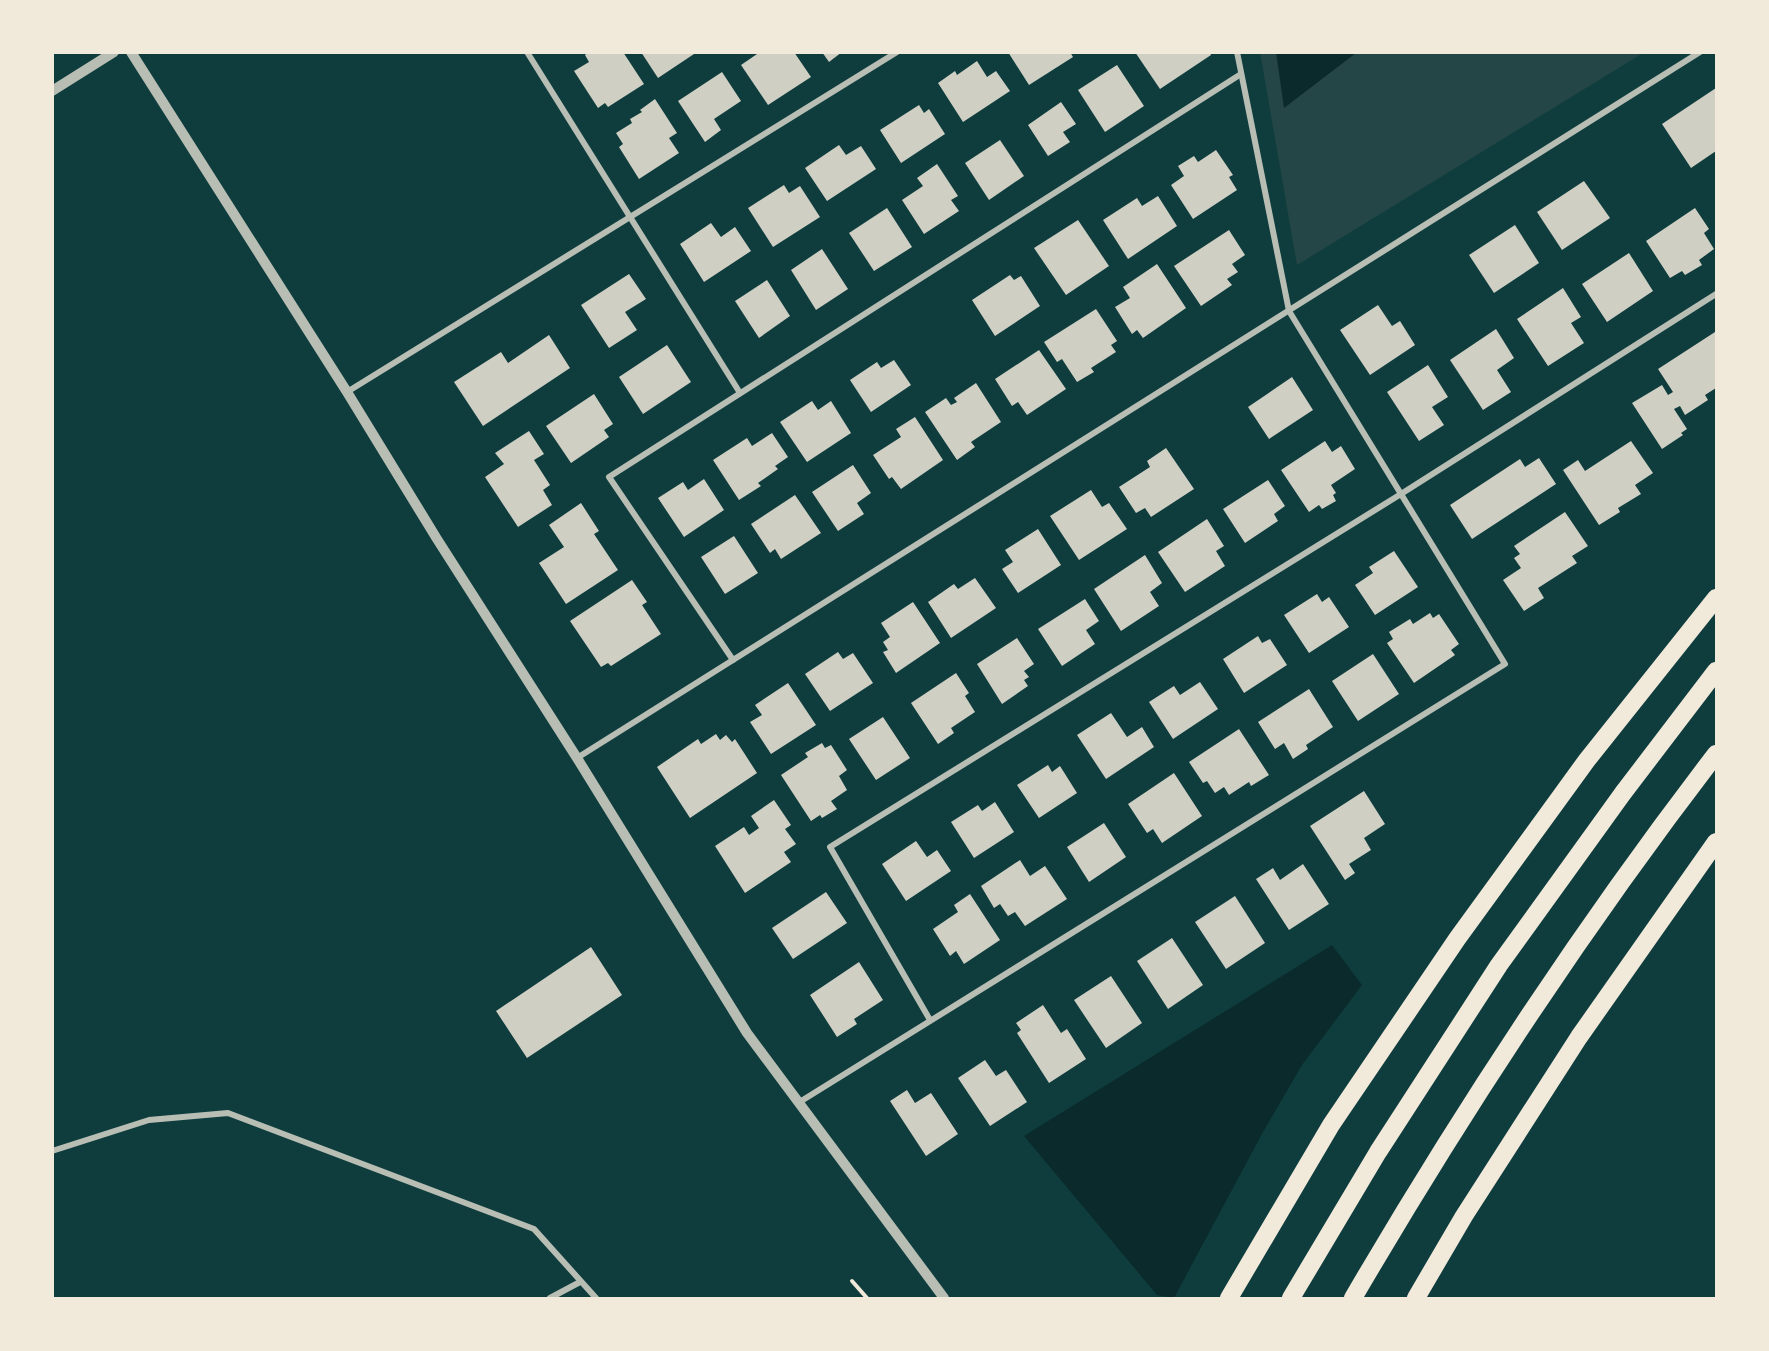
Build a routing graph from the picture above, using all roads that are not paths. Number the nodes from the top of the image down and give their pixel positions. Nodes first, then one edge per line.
1 (114, 52) edge
2 (131, 52) edge
3 (527, 52) edge
4 (897, 52) edge
5 (1237, 52) edge
6 (1700, 52) edge
7 (1241, 74) junction
8 (52, 91) edge
9 (630, 217) junction
10 (1716, 294) edge
11 (1289, 311) junction
12 (347, 392) junction
13 (740, 393) junction
14 (1401, 494) junction
15 (1716, 598) edge
16 (733, 660) junction
17 (1716, 671) edge
18 (1716, 754) edge
19 (578, 758) junction
20 (1716, 842) edge
21 (930, 1020) junction
22 (798, 1103) junction
23 (52, 1151) edge
24 (580, 1282) junction
25 (550, 1299) edge
26 (596, 1299) edge
27 (944, 1299) edge
28 (1229, 1299) edge
29 (1291, 1299) edge
30 (1353, 1299) edge
31 (1416, 1299) edge

1 - 8 street
2 - 12 street
3 - 9 street
4 - 9 street
5 - 7 street
6 - 11 street
7 - 11 street
7 - 13 street
9 - 12 street
9 - 13 street
10 - 14 street
11 - 14 street
11 - 16 street
12 - 19 street
13 - 16 street
14 - 21 street
14 - 21 street
15 - 28 highway
16 - 19 street
17 - 29 highway
18 - 30 highway
19 - 22 street
20 - 31 highway
21 - 22 street
22 - 27 street
23 - 24 street
24 - 25 street
24 - 26 street

